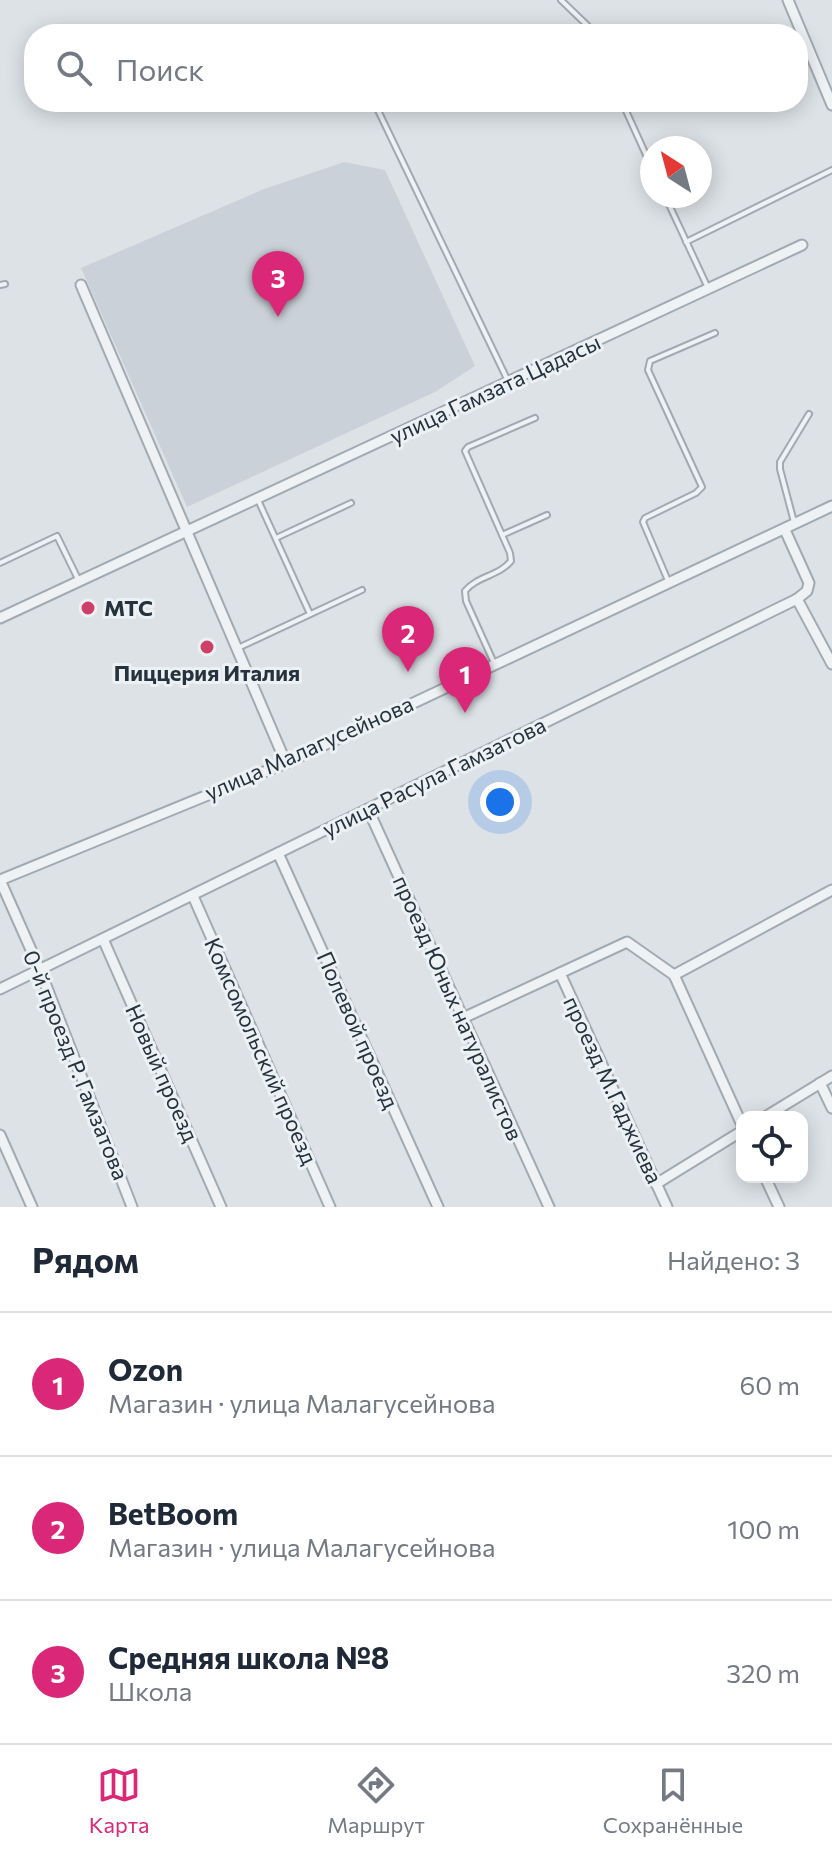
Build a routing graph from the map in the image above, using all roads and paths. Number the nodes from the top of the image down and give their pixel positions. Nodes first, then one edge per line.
1 (561, 0) edge
2 (788, 0) edge
3 (586, 24) edge
4 (798, 24) edge
5 (808, 48) edge
6 (832, 105) edge
7 (379, 112) edge
8 (627, 112) edge
9 (640, 142) edge
10 (832, 170) edge
11 (670, 208) edge
12 (686, 242) junction
13 (802, 245) dead end
14 (81, 285) dead end
15 (708, 288) junction
16 (715, 333) dead end
17 (509, 383) junction
18 (809, 414) dead end
19 (535, 418) dead end
20 (257, 499) junction
21 (351, 503) dead end
22 (832, 506) edge
23 (547, 515) dead end
24 (795, 524) junction
25 (785, 530) junction
26 (188, 531) junction
27 (502, 535) junction
28 (276, 538) junction
29 (0, 563) edge
30 (79, 581) junction
31 (669, 583) junction
32 (362, 590) dead end
33 (797, 599) junction
34 (310, 614) junction
35 (0, 618) edge
36 (238, 648) junction
37 (494, 663) junction
38 (832, 664) edge
39 (286, 763) junction
40 (368, 809) junction
41 (278, 853) junction
42 (0, 880) edge
43 (832, 890) edge
44 (193, 896) junction
45 (103, 939) junction
46 (40, 970) junction
47 (560, 973) junction
48 (674, 975) junction
49 (0, 989) edge
50 (463, 1018) junction
51 (832, 1076) edge
52 (820, 1083) junction
53 (832, 1108) edge
54 (775, 1111) edge
55 (736, 1112) edge
56 (0, 1135) edge
57 (736, 1135) edge
58 (768, 1183) edge
59 (656, 1184) junction
60 (32, 1207) edge
61 (132, 1207) edge
62 (221, 1207) edge
63 (330, 1207) edge
64 (438, 1207) edge
65 (549, 1207) edge
66 (667, 1207) edge
67 (779, 1207) edge

1 - 3 lane
2 - 4 street
5 - 6 street
7 - 17 lane
8 - 9 lane
10 - 12 lane
11 - 12 lane
12 - 15 lane
13 - 15 street, улица Гамзата Цадасы
14 - 26 street
15 - 17 street, улица Гамзата Цадасы
16 - 31 lane
17 - 20 street, улица Гамзата Цадасы
18 - 24 lane
19 - 27 lane
20 - 26 street, улица Гамзата Цадасы
20 - 28 lane
21 - 28 lane
22 - 24 street, улица Малагусейнова
23 - 27 lane
24 - 25 street, улица Малагусейнова
25 - 31 street, улица Малагусейнова
25 - 33 street
26 - 30 street, улица Гамзата Цадасы
26 - 36 street
27 - 37 lane
28 - 34 lane
29 - 30 lane
30 - 35 street, улица Гамзата Цадасы
31 - 37 street, улица Малагусейнова
32 - 34 lane
33 - 38 street
33 - 40 street, улица Расула Гамзатова
34 - 36 lane
36 - 39 street
37 - 39 street, улица Малагусейнова
39 - 42 street, улица Малагусейнова
40 - 41 street, улица Расула Гамзатова
40 - 50 street, проезд Юных натуралистов
41 - 44 street, улица Расула Гамзатова
41 - 64 street, Полевой проезд
42 - 46 street, 0-й проезд Р. Гамзатова
43 - 48 street
44 - 45 street, улица Расула Гамзатова
44 - 63 street, Комсомольский проезд
45 - 46 street, улица Расула Гамзатова
45 - 62 street, Новый проезд
46 - 49 street, улица Расула Гамзатова
46 - 61 street, 0-й проезд Р. Гамзатова
47 - 48 street
47 - 50 street
47 - 59 street, проезд М.Гаджиева
48 - 55 street
50 - 65 street, проезд Юных натуралистов
51 - 52 street
52 - 53 street
52 - 54 street
56 - 60 street
57 - 59 street
58 - 67 street
59 - 66 street, проезд М.Гаджиева

